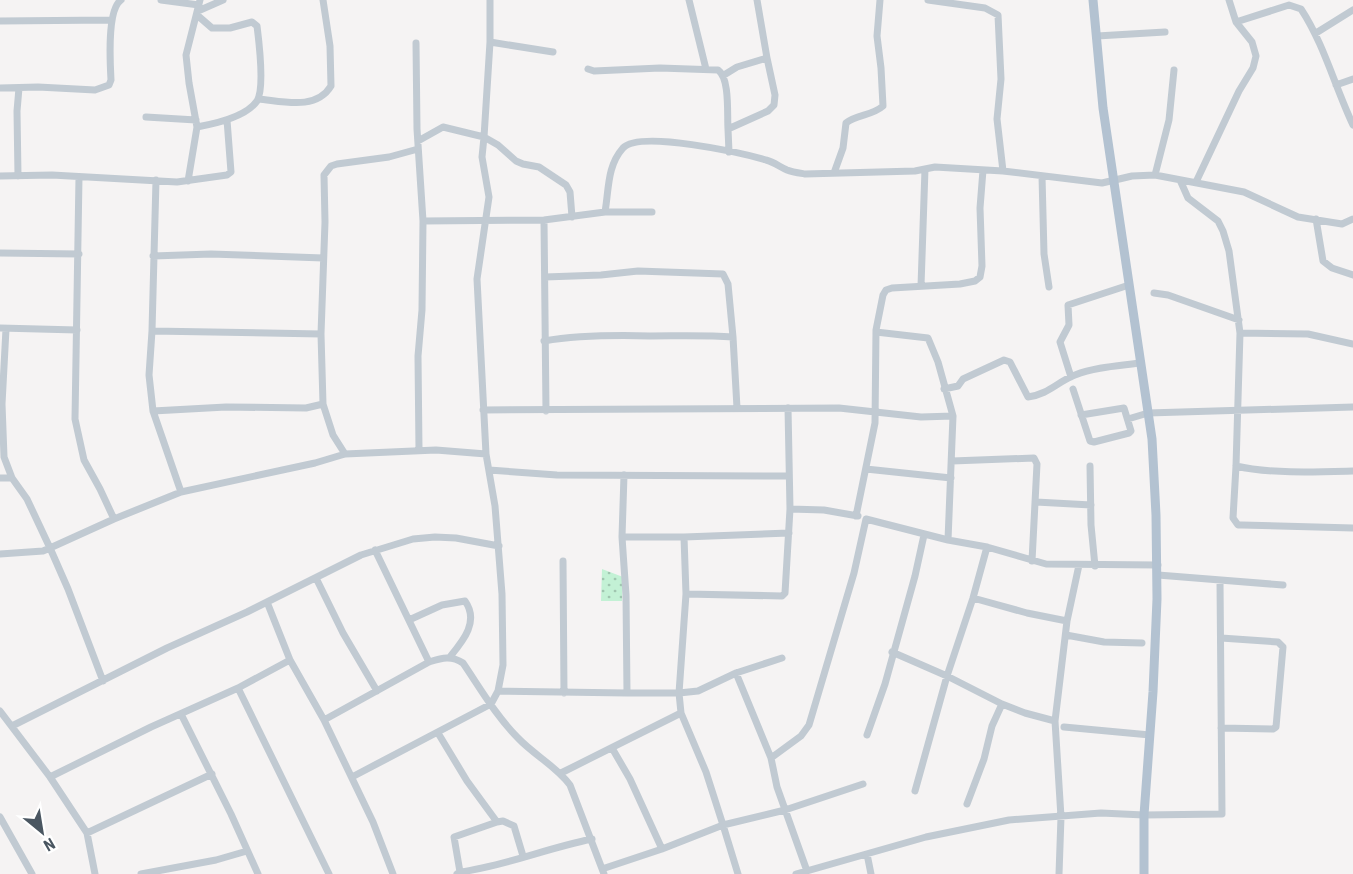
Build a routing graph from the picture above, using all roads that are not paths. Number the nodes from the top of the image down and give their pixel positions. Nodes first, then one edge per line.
1 (121, 0) edge
2 (161, 0) edge
3 (223, 0) edge
4 (323, 0) edge
5 (490, 0) edge
6 (689, 0) edge
7 (757, 0) edge
8 (880, 0) edge
9 (928, 0) edge
10 (1093, 0) edge
11 (1228, 0) edge
12 (198, 8) edge
13 (1353, 10) edge
14 (111, 20) junction
15 (0, 21) edge
16 (1236, 22) junction
17 (1165, 32) dead end
18 (1316, 33) junction
19 (1097, 36) junction
20 (490, 42) junction
21 (416, 43) dead end
22 (553, 52) dead end
23 (767, 57) junction
24 (588, 69) dead end
25 (706, 69) junction
26 (1174, 70) dead end
27 (724, 75) junction
28 (1353, 80) edge
29 (1336, 85) junction
30 (0, 88) edge
31 (20, 88) junction
32 (258, 99) junction
33 (147, 117) dead end
34 (226, 120) junction
35 (196, 123) junction
36 (1353, 125) edge
37 (728, 129) junction
38 (484, 137) junction
39 (418, 145) junction
40 (729, 152) junction
41 (925, 169) junction
42 (983, 170) junction
43 (1003, 171) junction
44 (834, 173) junction
45 (1155, 175) junction
46 (0, 176) edge
47 (18, 176) junction
48 (1042, 176) junction
49 (79, 177) junction
50 (1114, 179) junction
51 (156, 180) junction
52 (1180, 180) junction
53 (189, 181) junction
54 (1196, 182) junction
55 (605, 212) junction
56 (652, 212) dead end
57 (572, 217) junction
58 (1316, 219) junction
59 (1353, 219) edge
60 (487, 220) junction
61 (544, 220) junction
62 (423, 221) junction
63 (0, 253) edge
64 (79, 255) junction
65 (153, 256) junction
66 (323, 258) junction
67 (1353, 275) edge
68 (545, 277) junction
69 (1129, 285) junction
70 (921, 286) junction
71 (1049, 287) dead end
72 (1154, 293) dead end
73 (1239, 320) junction
74 (3, 328) edge
75 (76, 330) junction
76 (152, 331) junction
77 (876, 332) junction
78 (1240, 333) junction
79 (321, 334) junction
80 (733, 337) junction
81 (544, 340) junction
82 (1353, 344) edge
83 (1140, 363) junction
84 (1071, 377) junction
85 (944, 389) junction
86 (1073, 389) dead end
87 (1, 404) edge
88 (323, 404) junction
89 (1353, 407) edge
90 (737, 408) junction
91 (788, 408) junction
92 (1238, 409) junction
93 (483, 410) junction
94 (153, 411) junction
95 (546, 411) junction
96 (875, 412) junction
97 (1148, 413) junction
98 (1081, 415) junction
99 (953, 416) junction
100 (1128, 419) junction
101 (419, 450) junction
102 (345, 454) junction
103 (486, 454) junction
104 (952, 461) junction
105 (1090, 466) dead end
106 (1236, 466) junction
107 (866, 469) junction
108 (489, 470) junction
109 (1353, 471) edge
110 (624, 475) junction
111 (789, 476) junction
112 (0, 478) edge
113 (12, 478) junction
114 (951, 478) junction
115 (181, 492) junction
116 (1036, 502) junction
117 (1091, 505) junction
118 (790, 508) junction
119 (856, 516) junction
120 (114, 519) junction
121 (866, 519) junction
122 (1353, 528) edge
123 (789, 533) junction
124 (924, 535) junction
125 (622, 537) junction
126 (684, 537) junction
127 (948, 540) junction
128 (499, 546) junction
129 (987, 547) junction
130 (50, 548) junction
131 (375, 550) junction
132 (0, 554) edge
133 (563, 561) dead end
134 (1032, 561) junction
135 (1078, 565) junction
136 (1095, 566) junction
137 (1158, 570) junction
138 (316, 578) junction
139 (1220, 581) junction
140 (1283, 585) dead end
141 (686, 594) junction
142 (973, 598) junction
143 (267, 602) junction
144 (409, 620) junction
145 (1067, 621) junction
146 (1066, 635) junction
147 (1221, 638) junction
148 (1142, 643) dead end
149 (892, 652) junction
150 (449, 658) junction
151 (782, 658) dead end
152 (290, 660) junction
153 (429, 662) junction
154 (736, 673) junction
155 (947, 676) junction
156 (104, 681) junction
157 (238, 688) junction
158 (377, 691) junction
159 (498, 691) junction
160 (564, 693) junction
161 (627, 693) junction
162 (679, 693) junction
163 (491, 704) junction
164 (1002, 704) junction
165 (0, 711) edge
166 (681, 713) junction
167 (181, 714) junction
168 (324, 720) junction
169 (1055, 721) junction
170 (12, 726) junction
171 (1064, 728) dead end
172 (1221, 728) junction
173 (438, 733) junction
174 (867, 735) dead end
175 (1150, 735) junction
176 (612, 748) junction
177 (771, 758) junction
178 (212, 774) junction
179 (561, 774) junction
180 (50, 777) junction
181 (352, 777) junction
182 (863, 784) dead end
183 (915, 791) dead end
184 (967, 804) dead end
185 (785, 810) junction
186 (1144, 816) junction
187 (0, 817) edge
188 (1060, 817) junction
189 (497, 822) junction
190 (723, 825) junction
191 (87, 833) junction
192 (591, 839) junction
193 (662, 849) junction
194 (247, 850) junction
195 (867, 854) junction
196 (523, 856) junction
197 (187, 870) edge
198 (603, 871) edge
199 (807, 871) junction
200 (458, 873) edge
201 (32, 874) edge
202 (95, 874) edge
203 (141, 874) edge
204 (258, 874) edge
205 (329, 874) edge
206 (393, 874) edge
207 (738, 874) edge
208 (796, 874) edge
209 (871, 874) edge
210 (1059, 874) edge
211 (1144, 874) edge

1 - 14 street
2 - 12 street
3 - 12 street
4 - 32 street
5 - 20 street
6 - 25 street
7 - 23 street
8 - 44 street
9 - 43 street
10 - 19 main road
11 - 16 street
12 - 32 street
12 - 35 street
13 - 18 street
14 - 15 street
14 - 31 street
16 - 18 street
16 - 54 street
17 - 19 street
18 - 29 street
19 - 50 main road
20 - 22 street
20 - 38 street
21 - 39 street
23 - 27 street
23 - 37 street
24 - 25 street
25 - 27 street
26 - 45 street
27 - 37 street
28 - 29 street
29 - 36 street
30 - 31 street
31 - 47 street
32 - 34 street
33 - 35 street
34 - 35 street
34 - 53 street
35 - 53 street
37 - 40 street
38 - 39 street
38 - 57 street
38 - 60 street
39 - 62 street
39 - 66 street
40 - 44 street
40 - 55 street
41 - 42 street
41 - 44 street
41 - 70 street
42 - 43 street
42 - 70 street
43 - 48 street
45 - 50 street
45 - 52 street
46 - 47 street
47 - 49 street
48 - 50 street
48 - 71 street
49 - 51 street
49 - 64 street
50 - 69 main road
51 - 53 street
51 - 65 street
52 - 54 street
52 - 73 street
54 - 58 street
55 - 56 street
55 - 57 street
57 - 61 street
58 - 59 street
58 - 67 street
60 - 61 street
60 - 62 street
60 - 93 street
61 - 68 street
62 - 101 street
63 - 64 street
64 - 75 street
65 - 66 street
65 - 76 street
66 - 79 street
68 - 80 street
68 - 81 street
69 - 83 main road
69 - 84 street
70 - 77 street
72 - 73 street
73 - 78 street
74 - 75 street
74 - 87 street
75 - 120 street
76 - 79 street
76 - 94 street
77 - 85 street
77 - 96 street
78 - 82 street
78 - 92 street
79 - 88 street
80 - 81 street
80 - 90 street
81 - 95 street
83 - 84 street
83 - 97 main road
84 - 85 street
85 - 99 street
86 - 98 street
87 - 113 street
88 - 94 street
88 - 102 street
89 - 92 street
90 - 91 street
90 - 95 street
91 - 96 street
91 - 111 street
92 - 97 street
92 - 106 street
93 - 95 street
93 - 103 street
94 - 115 street
96 - 99 street
96 - 107 street
97 - 100 street
97 - 137 main road
98 - 100 street
98 - 100 street
99 - 104 street
101 - 102 street
101 - 103 street
102 - 115 street
103 - 108 street
104 - 114 street
104 - 116 street
105 - 117 street
106 - 109 street
106 - 122 street
107 - 114 street
107 - 119 street
108 - 110 street
108 - 128 street
110 - 111 street
110 - 125 street
111 - 118 street
112 - 113 street
113 - 130 street
114 - 127 street
115 - 120 street
116 - 117 street
116 - 134 street
117 - 136 street
118 - 119 street
118 - 123 street
119 - 121 street
120 - 130 street
121 - 124 street
121 - 177 street
123 - 126 street
123 - 141 street
124 - 127 street
124 - 149 street
125 - 126 street
125 - 161 street
126 - 141 street
127 - 129 street
128 - 131 street
128 - 159 street
129 - 134 street
129 - 142 street
130 - 132 street
130 - 156 street
131 - 138 street
131 - 144 street
133 - 160 street
134 - 135 street
135 - 136 street
135 - 145 street
136 - 137 street
137 - 139 street
137 - 175 main road
138 - 143 street
138 - 158 street
139 - 140 street
139 - 147 street
141 - 162 street
142 - 145 street
142 - 155 street
143 - 152 street
143 - 156 street
144 - 150 street
144 - 153 street
145 - 146 street
146 - 148 street
146 - 169 street
147 - 172 street
147 - 172 street
149 - 155 street
149 - 174 street
150 - 153 street
150 - 163 street
151 - 154 street
152 - 157 street
152 - 168 street
153 - 158 street
154 - 162 street
154 - 177 street
155 - 164 street
155 - 183 street
156 - 170 street
157 - 167 street
157 - 205 street
158 - 168 street
159 - 160 street
159 - 163 street
160 - 161 street
161 - 162 street
162 - 166 street
163 - 173 street
163 - 179 street
164 - 169 street
164 - 184 street
165 - 170 street
166 - 176 street
166 - 190 street
167 - 178 street
167 - 180 street
168 - 181 street
169 - 188 street
170 - 180 street
171 - 175 street
172 - 186 street
173 - 181 street
173 - 189 street
175 - 186 main road
176 - 179 street
176 - 193 street
177 - 185 street
178 - 191 street
178 - 194 street
179 - 192 street
180 - 191 street
181 - 206 street
182 - 185 street
185 - 190 street
185 - 199 street
186 - 188 street
186 - 211 main road
187 - 201 street
188 - 195 street
188 - 210 street
189 - 196 street
189 - 200 street
190 - 193 street
190 - 207 street
191 - 202 street
192 - 196 street
192 - 198 street
193 - 198 street
194 - 197 street
194 - 204 street
195 - 199 street
195 - 209 street
196 - 200 street
197 - 203 street
199 - 208 street

